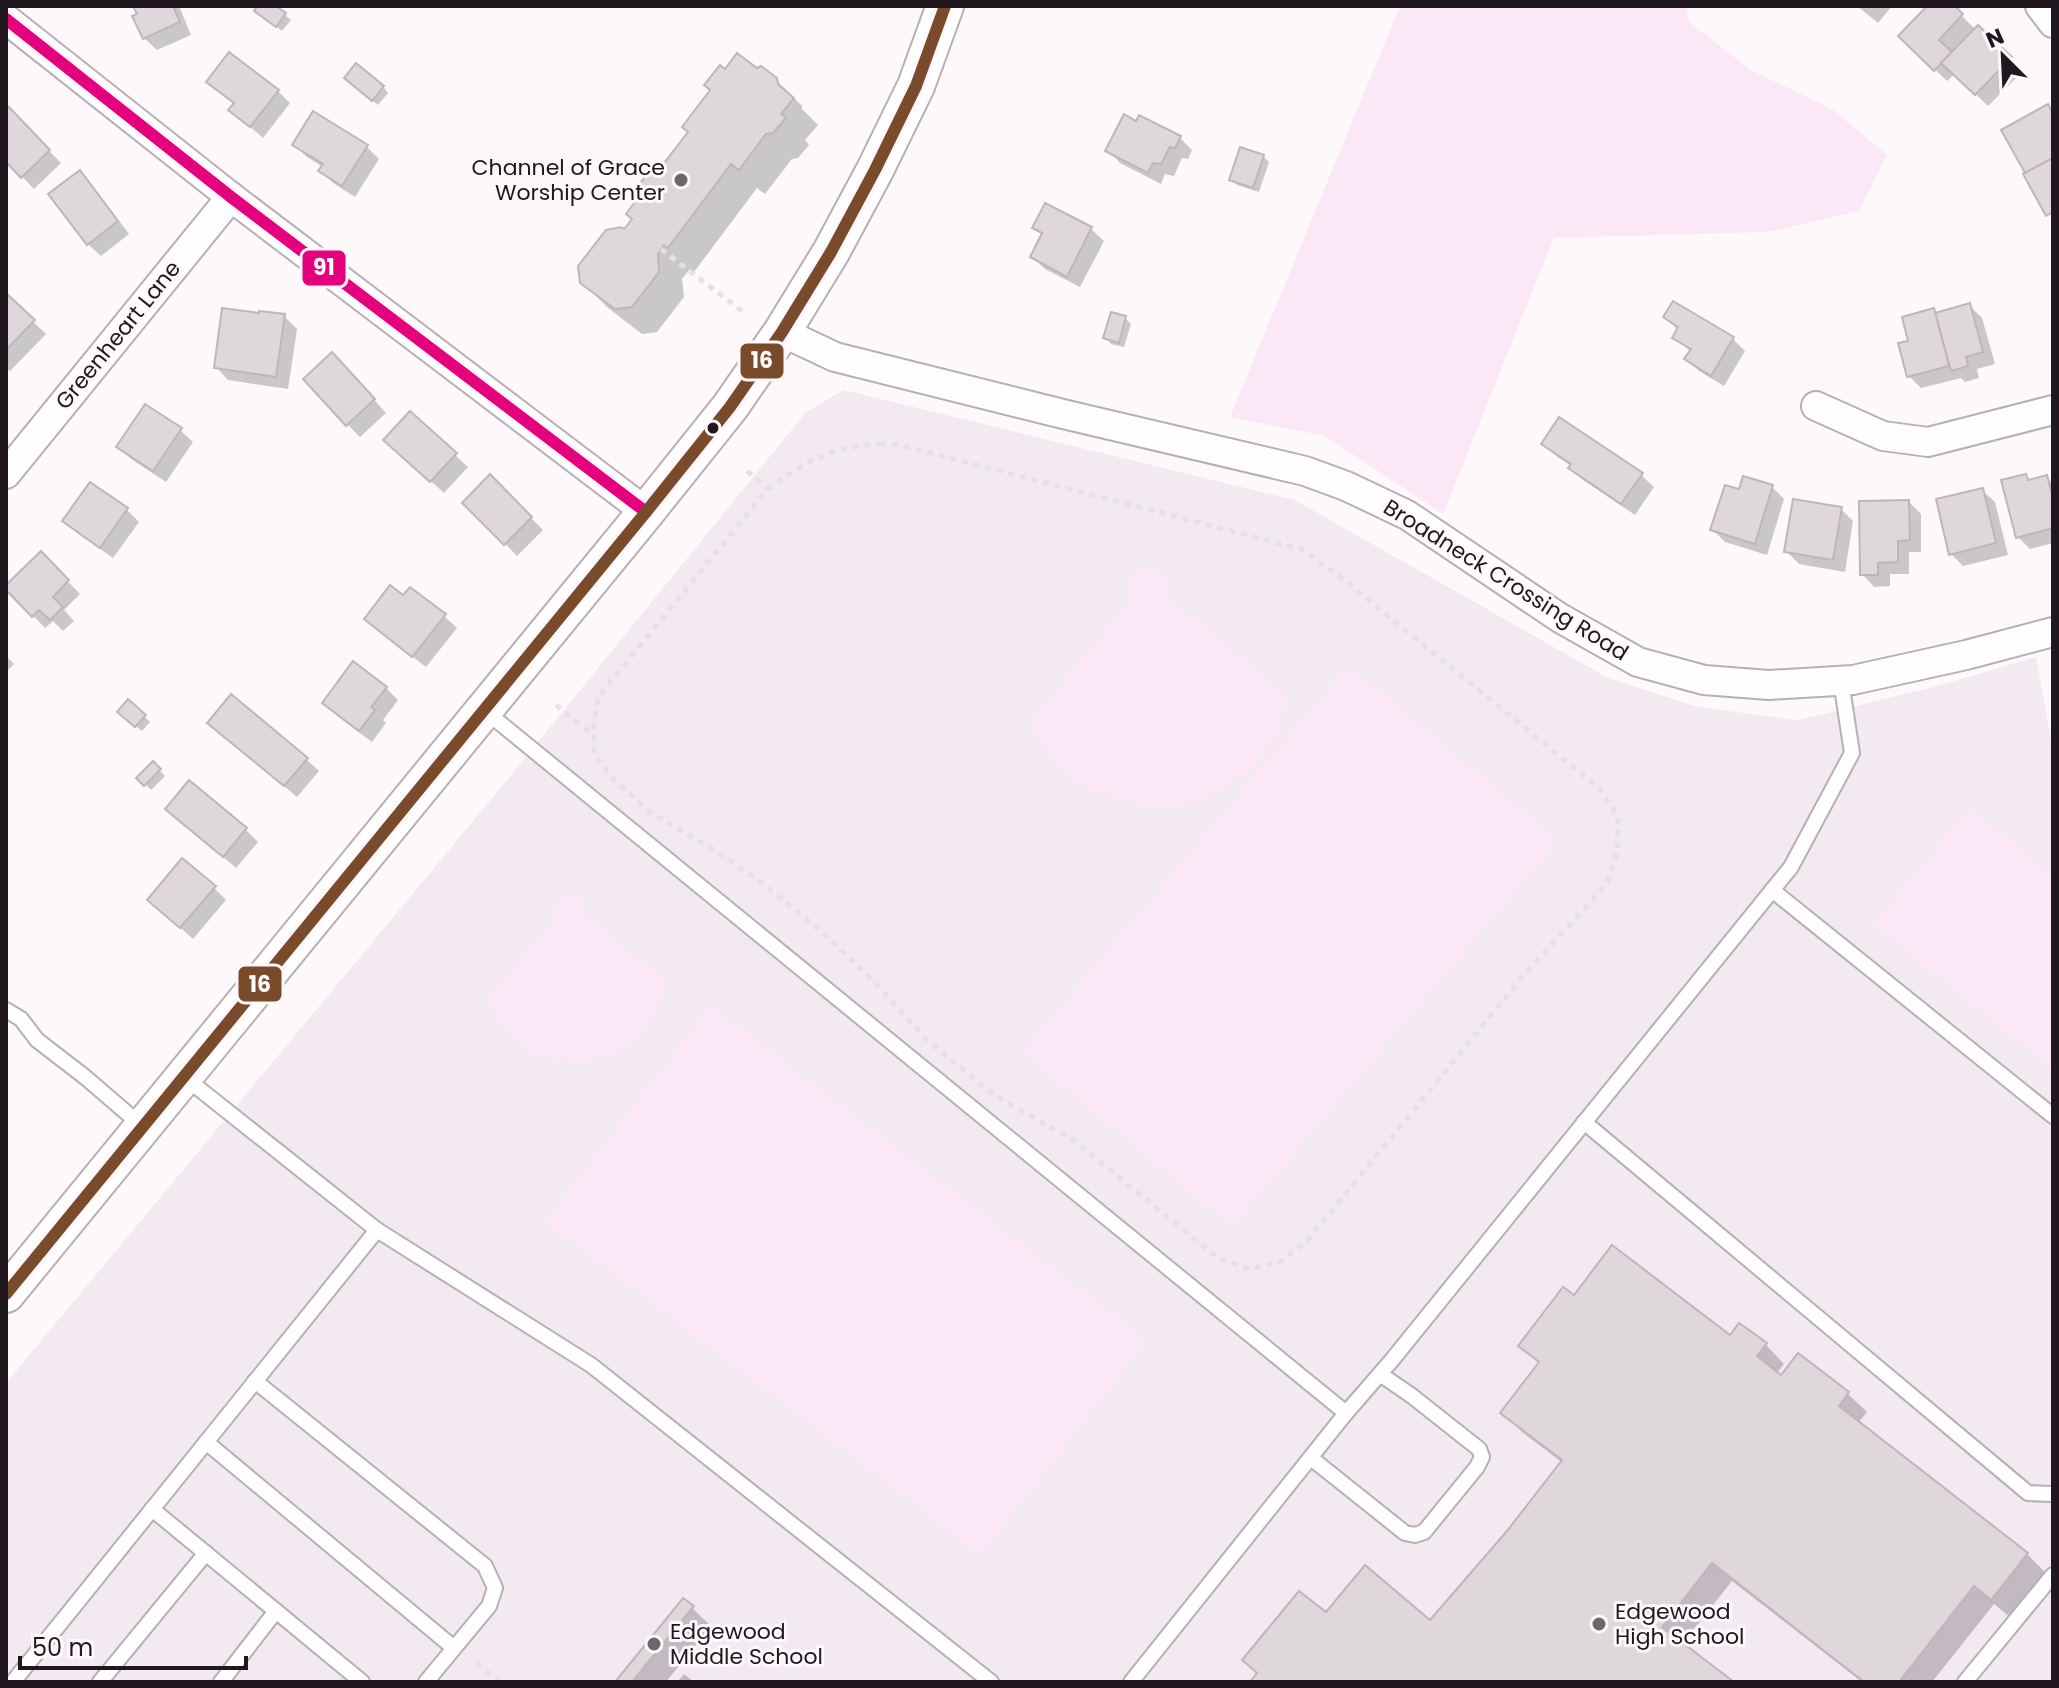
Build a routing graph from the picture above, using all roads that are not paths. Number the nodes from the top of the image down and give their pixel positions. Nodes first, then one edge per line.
1 (15, 6) edge
2 (945, 6) edge
3 (2040, 6) edge
4 (6, 18) edge
5 (2053, 23) edge
6 (231, 197) junction
7 (782, 332) junction
8 (1816, 406) dead end
9 (2053, 410) edge
10 (6, 474) edge
11 (646, 512) junction
12 (2053, 632) edge
13 (1841, 681) junction
14 (484, 710) junction
15 (1772, 890) junction
16 (6, 1010) edge
17 (183, 1076) junction
18 (2053, 1116) edge
19 (1584, 1122) junction
20 (142, 1126) junction
21 (377, 1230) junction
22 (6, 1294) edge
23 (1380, 1374) junction
24 (255, 1381) junction
25 (1346, 1413) junction
26 (206, 1442) junction
27 (1311, 1458) junction
28 (2053, 1494) edge
29 (152, 1509) junction
30 (206, 1553) junction
31 (2053, 1575) edge
32 (276, 1611) junction
33 (454, 1648) junction
34 (13, 1682) edge
35 (100, 1682) edge
36 (221, 1682) edge
37 (362, 1682) edge
38 (426, 1682) edge
39 (991, 1682) edge
40 (1131, 1682) edge
41 (1965, 1682) edge

1 - 4 street
2 - 7 street
3 - 5 street
4 - 6 street
6 - 10 street, Greenheart Lane
6 - 11 street
7 - 11 street
7 - 13 street, Broadneck Crossing Road
8 - 9 street
11 - 14 street
12 - 13 street, Broadneck Crossing Road
13 - 15 lane
14 - 17 street
14 - 25 lane
15 - 18 lane
15 - 19 lane
16 - 20 lane
17 - 20 street
17 - 21 lane
19 - 23 lane
19 - 28 lane
20 - 22 street
21 - 24 lane
21 - 39 lane
23 - 25 lane
23 - 27 lane
24 - 26 lane
24 - 33 lane
25 - 27 lane
26 - 29 lane
26 - 33 lane
27 - 40 lane
29 - 30 lane
29 - 34 lane
30 - 32 lane
30 - 35 lane
31 - 41 lane
32 - 36 lane
32 - 37 lane
33 - 38 lane

